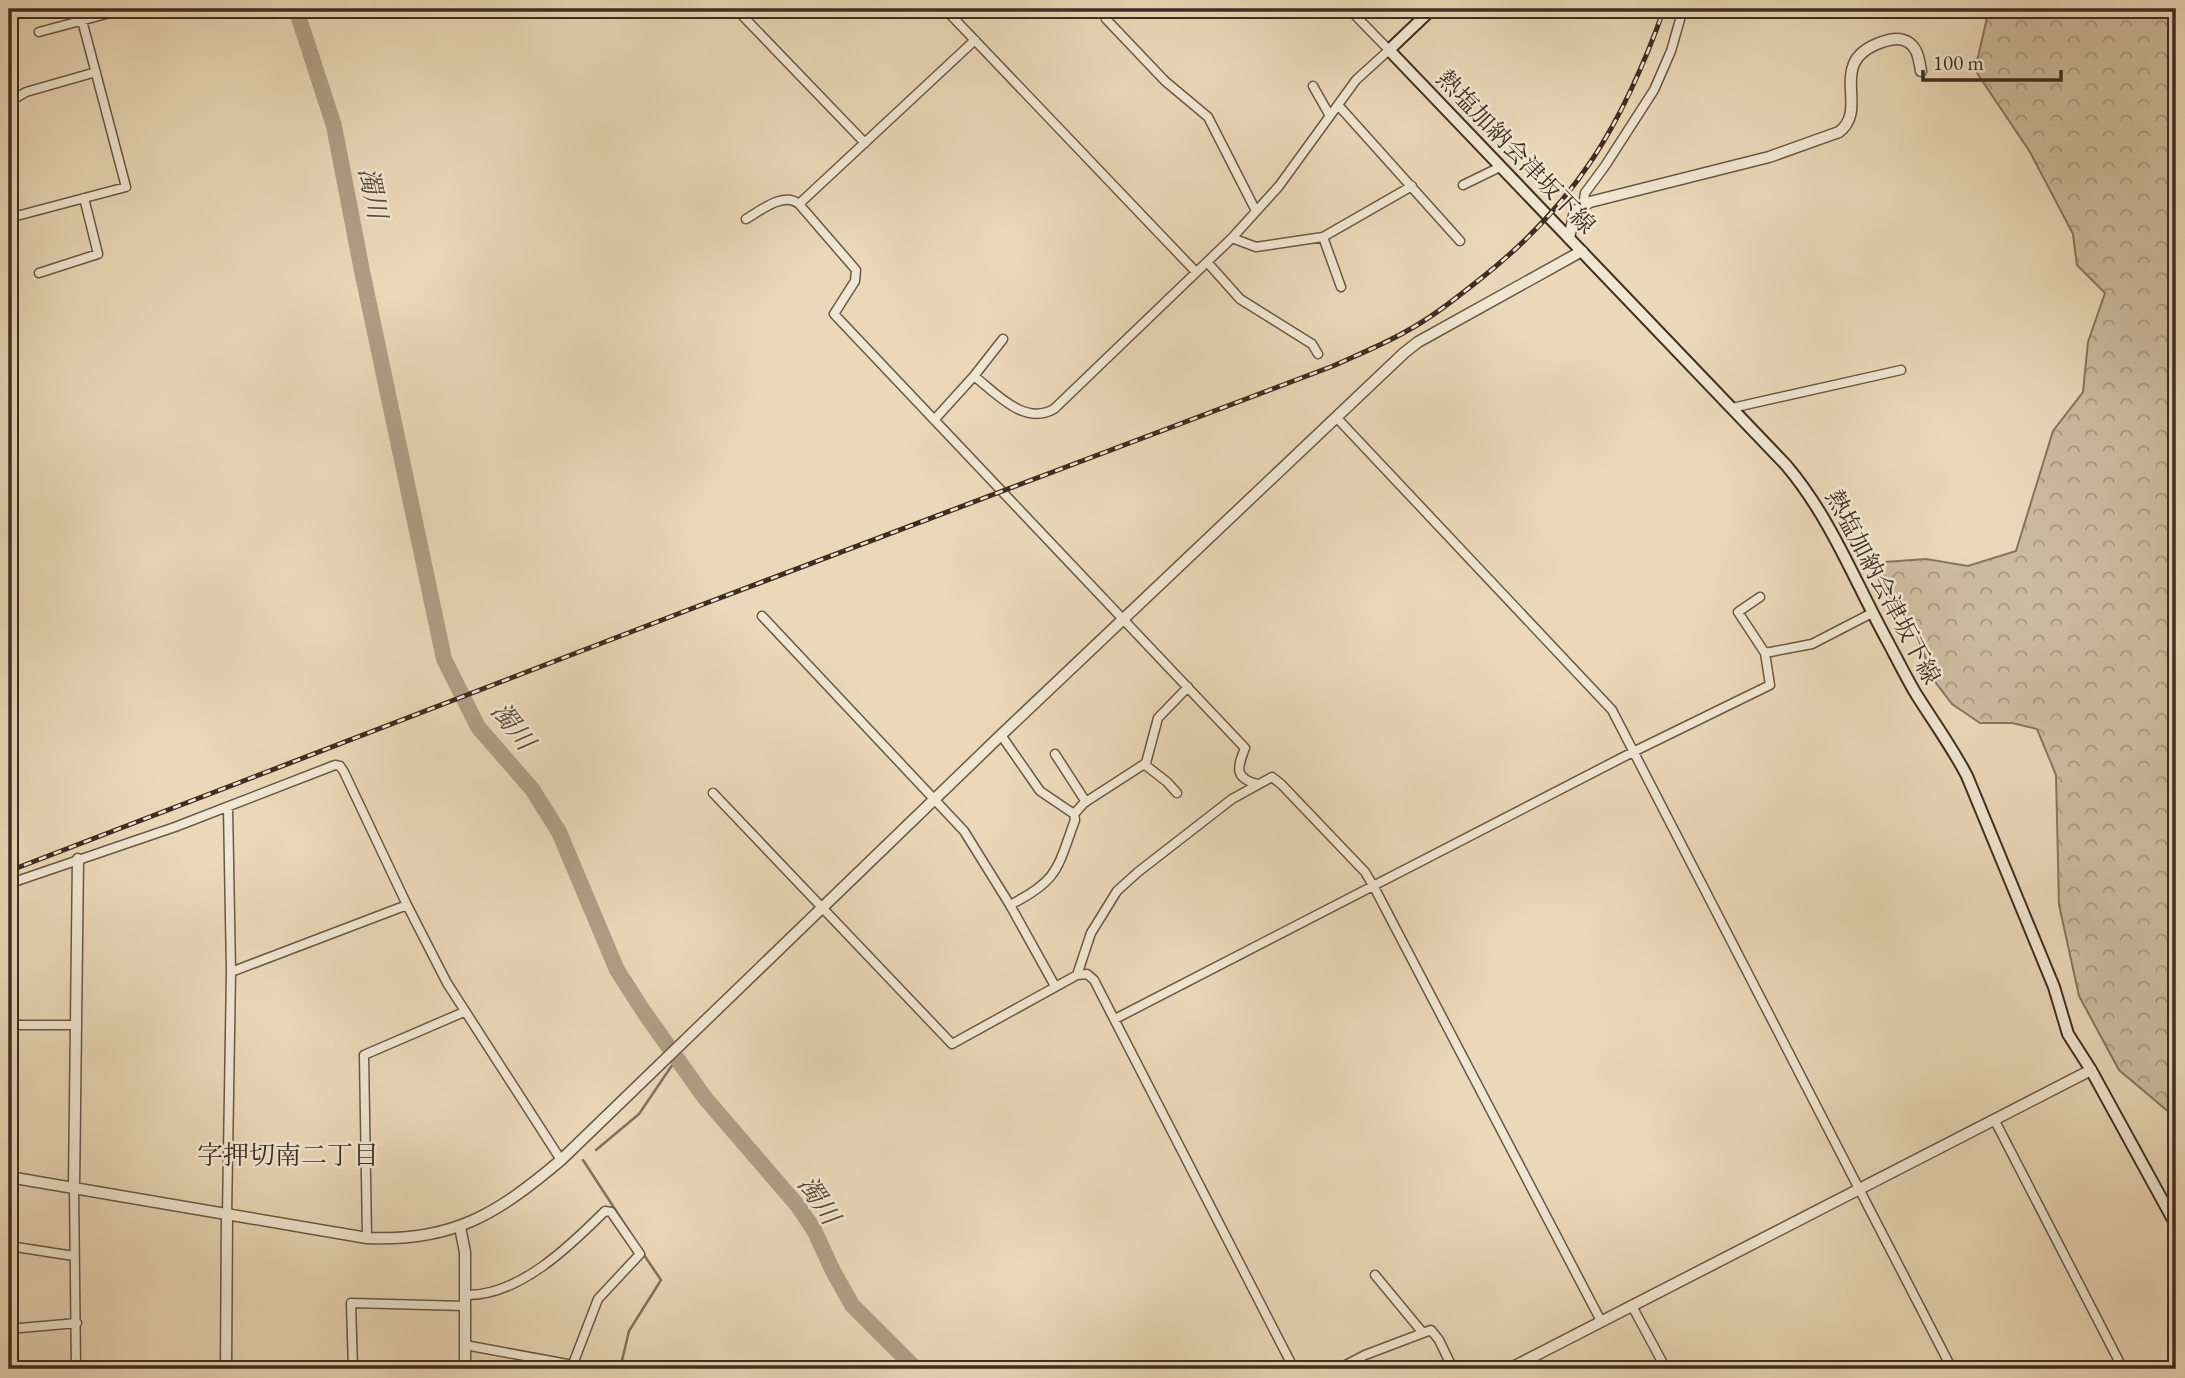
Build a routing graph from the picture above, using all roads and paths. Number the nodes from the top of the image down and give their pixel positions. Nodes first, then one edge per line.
1 (79, 9) edge
2 (125, 9) edge
3 (736, 9) edge
4 (945, 9) edge
5 (1349, 9) edge
6 (1432, 9) edge
7 (1683, 9) edge
8 (1106, 19) dead end
9 (82, 20) junction
10 (39, 32) dead end
11 (975, 40) junction
12 (1389, 50) junction
13 (1921, 71) dead end
14 (96, 72) junction
15 (1313, 86) dead end
16 (9, 102) edge
17 (1338, 105) junction
18 (1330, 116) junction
19 (865, 142) junction
20 (1500, 167) junction
21 (1463, 185) dead end
22 (1412, 186) junction
23 (85, 198) junction
24 (799, 204) junction
25 (1583, 206) junction
26 (1256, 211) junction
27 (9, 218) edge
28 (746, 219) dead end
29 (1323, 237) junction
30 (1232, 238) junction
31 (1569, 238) junction
32 (1460, 241) dead end
33 (1582, 251) junction
34 (1207, 262) junction
35 (1196, 272) junction
36 (39, 273) dead end
37 (1341, 286) dead end
38 (1003, 339) dead end
39 (1318, 354) dead end
40 (1901, 370) dead end
41 (974, 376) junction
42 (1732, 408) junction
43 (1336, 417) junction
44 (935, 419) junction
45 (1760, 597) dead end
46 (1872, 613) junction
47 (762, 615) dead end
48 (1124, 620) junction
49 (1765, 653) junction
50 (1188, 687) junction
51 (1001, 736) junction
52 (1633, 752) junction
53 (1055, 754) dead end
54 (1144, 764) junction
55 (1257, 784) junction
56 (713, 793) dead end
57 (1177, 793) dead end
58 (934, 801) junction
59 (1086, 802) junction
60 (229, 807) junction
61 (1074, 814) junction
62 (78, 859) junction
63 (1374, 887) junction
64 (407, 905) junction
65 (1010, 905) junction
66 (823, 907) junction
67 (231, 972) junction
68 (1077, 975) junction
69 (1055, 986) junction
70 (464, 1012) junction
71 (1115, 1019) junction
72 (10, 1025) edge
73 (76, 1025) junction
74 (2091, 1070) junction
75 (9, 1101) edge
76 (1994, 1119) junction
77 (561, 1160) junction
78 (9, 1177) edge
79 (74, 1187) junction
80 (1860, 1189) junction
81 (227, 1215) junction
82 (2176, 1225) edge
83 (460, 1227) junction
84 (367, 1238) junction
85 (9, 1246) edge
86 (74, 1256) junction
87 (1375, 1275) dead end
88 (465, 1301) junction
89 (1632, 1306) junction
90 (1601, 1321) junction
91 (77, 1323) junction
92 (9, 1329) edge
93 (1423, 1333) junction
94 (465, 1345) junction
95 (572, 1367) edge
96 (76, 1369) edge
97 (226, 1369) edge
98 (353, 1369) edge
99 (464, 1369) edge
100 (1294, 1369) edge
101 (1338, 1369) edge
102 (1453, 1369) edge
103 (1509, 1369) edge
104 (1665, 1369) edge
105 (1952, 1369) edge
106 (2123, 1369) edge

1 - 9 street
2 - 9 street
3 - 19 street
4 - 11 street
5 - 12 street
6 - 12 main road
7 - 25 street
8 - 26 street
9 - 10 street
9 - 14 street
11 - 19 street
11 - 35 street
12 - 17 street
12 - 20 main road, 熱塩加納会津坂下線
13 - 25 street
14 - 16 street
14 - 23 street
15 - 18 street
17 - 18 street
17 - 22 street
18 - 26 street
19 - 24 street
20 - 21 street
20 - 31 main road, 熱塩加納会津坂下線
22 - 29 street
22 - 32 street
23 - 27 street
23 - 36 street
24 - 28 street
24 - 44 street
25 - 31 street
26 - 30 street
29 - 30 street
29 - 37 street
30 - 34 street
31 - 33 main road, 熱塩加納会津坂下線
33 - 42 main road, 熱塩加納会津坂下線
33 - 43 street
34 - 35 street
34 - 39 street
35 - 41 street
38 - 41 street
40 - 42 street
41 - 44 street
42 - 46 main road, 熱塩加納会津坂下線
43 - 48 street
43 - 52 street
44 - 48 street
45 - 49 street
46 - 49 street
46 - 74 main road, 熱塩加納会津坂下線
47 - 58 street
48 - 50 street
48 - 51 street
49 - 52 street
50 - 54 street
50 - 55 street
51 - 58 street
51 - 61 street
52 - 63 street
52 - 80 street
53 - 59 street
54 - 57 street
54 - 59 street
55 - 63 street
55 - 68 street
56 - 66 street
58 - 65 street
58 - 66 street
59 - 61 street
60 - 62 street
60 - 64 street
60 - 67 street
61 - 65 street
62 - 72 street
62 - 73 street
63 - 71 street
63 - 90 street
64 - 67 street
64 - 70 street
65 - 69 street
66 - 69 street
66 - 77 street
67 - 81 street
68 - 69 street
68 - 71 street
70 - 77 street
70 - 84 street
71 - 100 street
72 - 73 street
72 - 75 street
73 - 79 street
74 - 76 street
74 - 82 main road, 熱塩加納会津坂下線
76 - 80 street
76 - 106 street
77 - 83 street
78 - 79 street
79 - 81 street
79 - 86 street
80 - 89 street
80 - 105 street
81 - 84 street
81 - 97 street
83 - 84 street
83 - 88 street
85 - 86 street
86 - 91 street
87 - 93 street
88 - 94 street
88 - 95 street
88 - 98 street
89 - 90 street
89 - 104 street
90 - 103 street
91 - 92 street
91 - 96 street
93 - 101 street
93 - 102 street
94 - 95 street
94 - 99 street

